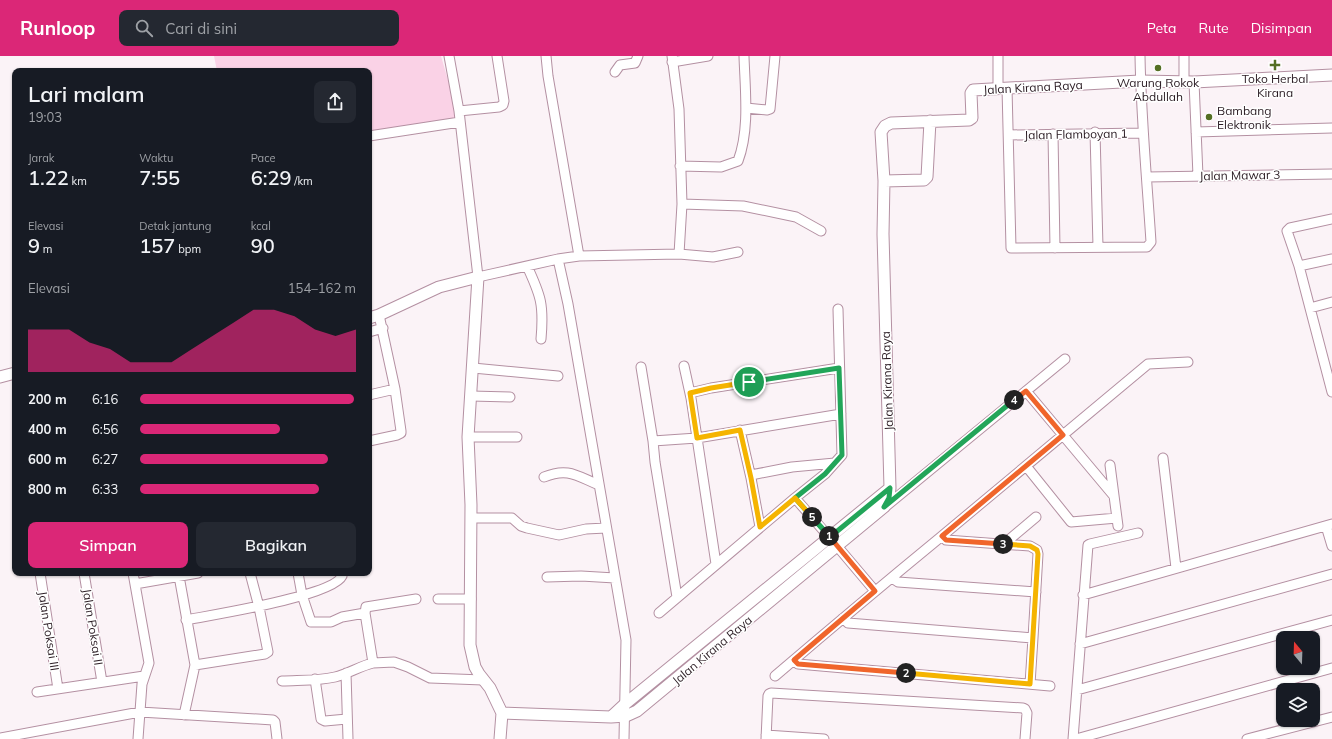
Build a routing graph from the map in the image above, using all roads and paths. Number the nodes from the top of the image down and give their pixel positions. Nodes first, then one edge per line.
1 (449, 56) edge
2 (497, 56) edge
3 (546, 56) edge
4 (638, 56) edge
5 (708, 56) edge
6 (744, 56) edge
7 (775, 56) edge
8 (998, 56) edge
9 (1140, 56) edge
10 (1184, 56) edge
11 (672, 59) edge
12 (615, 72) dead end
13 (1332, 75) edge
14 (1140, 81) junction
15 (1189, 82) junction
16 (1003, 88) junction
17 (746, 108) junction
18 (459, 111) junction
19 (930, 121) junction
20 (460, 122) junction
21 (1332, 128) edge
22 (1095, 132) junction
23 (1196, 132) junction
24 (1143, 133) junction
25 (1053, 134) junction
26 (1009, 135) junction
27 (372, 136) edge
28 (680, 166) junction
29 (1332, 174) edge
30 (1198, 176) junction
31 (1147, 177) junction
32 (884, 181) junction
33 (682, 204) junction
34 (1332, 219) edge
35 (821, 231) dead end
36 (1098, 247) junction
37 (1055, 248) junction
38 (738, 252) dead end
39 (678, 254) junction
40 (579, 256) junction
41 (558, 259) junction
42 (1332, 259) edge
43 (527, 266) junction
44 (1299, 266) junction
45 (478, 277) junction
46 (1332, 302) edge
47 (1310, 308) junction
48 (838, 309) dead end
49 (374, 317) edge
50 (382, 328) junction
51 (372, 331) edge
52 (541, 339) dead end
53 (1065, 359) dead end
54 (1188, 362) dead end
55 (684, 366) dead end
56 (642, 367) dead end
57 (473, 368) junction
58 (839, 368) junction
59 (12, 374) edge
60 (558, 376) dead end
61 (0, 377) edge
62 (395, 389) junction
63 (1026, 391) junction
64 (1332, 392) edge
65 (690, 393) junction
66 (372, 394) edge
67 (471, 396) junction
68 (510, 396) dead end
69 (841, 414) junction
70 (740, 430) junction
71 (1063, 435) junction
72 (468, 437) junction
73 (517, 437) dead end
74 (697, 438) junction
75 (372, 440) edge
76 (653, 441) junction
77 (1163, 458) dead end
78 (835, 463) junction
79 (1026, 466) junction
80 (1110, 466) dead end
81 (751, 475) junction
82 (544, 477) dead end
83 (599, 485) junction
84 (890, 488) junction
85 (1114, 496) junction
86 (795, 498) junction
87 (884, 507) junction
88 (1036, 516) dead end
89 (471, 518) junction
90 (1329, 525) edge
91 (760, 527) junction
92 (606, 528) junction
93 (1018, 532) junction
94 (1138, 533) dead end
95 (942, 536) junction
96 (830, 537) junction
97 (1004, 544) junction
98 (837, 546) junction
99 (1030, 546) junction
100 (1332, 546) edge
101 (716, 564) junction
102 (1176, 568) junction
103 (1332, 574) edge
104 (40, 576) edge
105 (84, 576) edge
106 (134, 576) edge
107 (179, 576) joint
108 (251, 576) edge
109 (299, 576) edge
110 (342, 576) edge
111 (548, 577) dead end
112 (615, 578) junction
113 (892, 578) junction
114 (135, 584) junction
115 (875, 591) junction
116 (1036, 592) junction
117 (302, 595) junction
118 (1083, 595) junction
119 (677, 597) junction
120 (416, 599) dead end
121 (438, 599) dead end
122 (471, 599) junction
123 (259, 607) junction
124 (365, 613) junction
125 (659, 613) dead end
126 (843, 618) junction
127 (186, 620) junction
128 (1332, 620) edge
129 (1033, 638) junction
130 (1080, 644) junction
131 (794, 660) junction
132 (373, 663) junction
133 (195, 665) junction
134 (1332, 668) edge
135 (346, 673) junction
136 (144, 676) junction
137 (775, 676) dead end
138 (315, 679) junction
139 (483, 680) junction
140 (282, 681) dead end
141 (102, 682) junction
142 (1030, 684) junction
143 (1050, 686) dead end
144 (58, 689) junction
145 (1077, 690) junction
146 (37, 692) dead end
147 (625, 704) junction
148 (140, 712) junction
149 (502, 713) junction
150 (184, 715) junction
151 (626, 716) junction
152 (611, 717) junction
153 (1332, 717) edge
154 (347, 718) junction
155 (766, 737) edge
156 (0, 738) edge
157 (138, 739) edge
158 (277, 739) edge
159 (348, 739) edge
160 (500, 739) edge
161 (624, 739) edge
162 (824, 739) edge
163 (1025, 739) edge
164 (1074, 739) edge
165 (1247, 739) edge

1 - 18 street
2 - 18 street
3 - 40 street
4 - 12 street
5 - 11 street
6 - 17 street
7 - 17 street
8 - 16 street
9 - 14 street
10 - 15 street
11 - 28 street
13 - 15 street, Jalan Kirana Raya
14 - 15 street, Jalan Kirana Raya
14 - 16 street, Jalan Kirana Raya
14 - 24 street
15 - 23 street
16 - 19 street, Jalan Kirana Raya
16 - 26 street
17 - 28 street
18 - 20 street
19 - 32 street
19 - 32 street, Jalan Kirana Raya
20 - 27 street
20 - 45 street
21 - 23 street
22 - 24 street, Jalan Flamboyan 1
22 - 25 street, Jalan Flamboyan 1
22 - 36 street
23 - 30 street
24 - 31 street
25 - 26 street, Jalan Flamboyan 1
25 - 37 street
26 - 37 street
28 - 33 street
29 - 30 street, Jalan Mawar 3
30 - 31 street, Jalan Mawar 3
31 - 36 street
32 - 84 street, Jalan Kirana Raya
33 - 35 street
33 - 39 street
34 - 44 street
36 - 37 street
38 - 39 street
39 - 40 street
40 - 41 street
41 - 43 street
41 - 83 street
42 - 44 street
43 - 45 street
43 - 52 street
44 - 47 street
45 - 49 street
45 - 57 street
46 - 47 street
47 - 64 street
48 - 58 street
49 - 50 street
50 - 51 street
50 - 62 street
53 - 63 street
54 - 71 street
55 - 65 street
56 - 76 street
57 - 60 street
57 - 67 street
58 - 65 street
58 - 69 street
59 - 61 street
62 - 66 street
62 - 75 street
63 - 71 street
63 - 87 street
65 - 74 street
67 - 68 street
67 - 72 street
69 - 70 street
69 - 78 street
70 - 74 street
70 - 81 street
71 - 79 street
71 - 85 street
72 - 73 street
72 - 89 street
74 - 76 street
74 - 101 street
76 - 119 street
77 - 102 street
78 - 81 street
78 - 86 street
79 - 85 street
79 - 95 street
80 - 85 street
81 - 91 street
82 - 83 street
83 - 92 street
84 - 87 street, Jalan Kirana Raya
84 - 96 street, Jalan Kirana Raya
86 - 91 street
86 - 96 street
87 - 98 street, Jalan Kirana Raya
88 - 93 street
89 - 92 street
89 - 122 street
90 - 100 street
90 - 102 street
91 - 101 street
92 - 112 street
93 - 97 street
93 - 99 street
94 - 118 street
95 - 97 street
95 - 113 street
96 - 98 street
96 - 147 street, Jalan Kirana Raya
97 - 99 street
98 - 115 street
98 - 151 street, Jalan Kirana Raya
99 - 116 street
101 - 119 street
102 - 118 street
103 - 130 street
104 - 144 street, Jalan Poksai III
105 - 141 street, Jalan Poksai II
106 - 114 street
107 - 114 street
107 - 127 street
108 - 123 street
109 - 117 street
110 - 117 street
111 - 112 street
112 - 147 street
113 - 115 street
113 - 116 street
114 - 136 street
115 - 126 street
116 - 129 street
117 - 123 street
117 - 124 street
118 - 130 street
119 - 125 street
120 - 124 street
121 - 122 street
122 - 139 street
123 - 127 street
123 - 133 street
124 - 132 street
126 - 129 street
126 - 131 street
127 - 133 street
128 - 145 street
129 - 142 street
130 - 145 street
131 - 137 street
131 - 142 street
132 - 135 street
132 - 139 street
133 - 150 street
134 - 164 street
135 - 138 street
135 - 154 street
136 - 141 street
136 - 148 street
138 - 140 street
138 - 154 street
139 - 149 street
141 - 144 street
142 - 143 street
144 - 146 street
145 - 164 street
147 - 151 street
147 - 152 street, Jalan Kirana Raya
148 - 150 street
148 - 156 street
148 - 157 street
149 - 152 street, Jalan Kirana Raya
149 - 160 street
150 - 158 street
151 - 152 street, Jalan Kirana Raya
151 - 161 street
153 - 165 street
154 - 159 street
155 - 162 street
155 - 163 street

